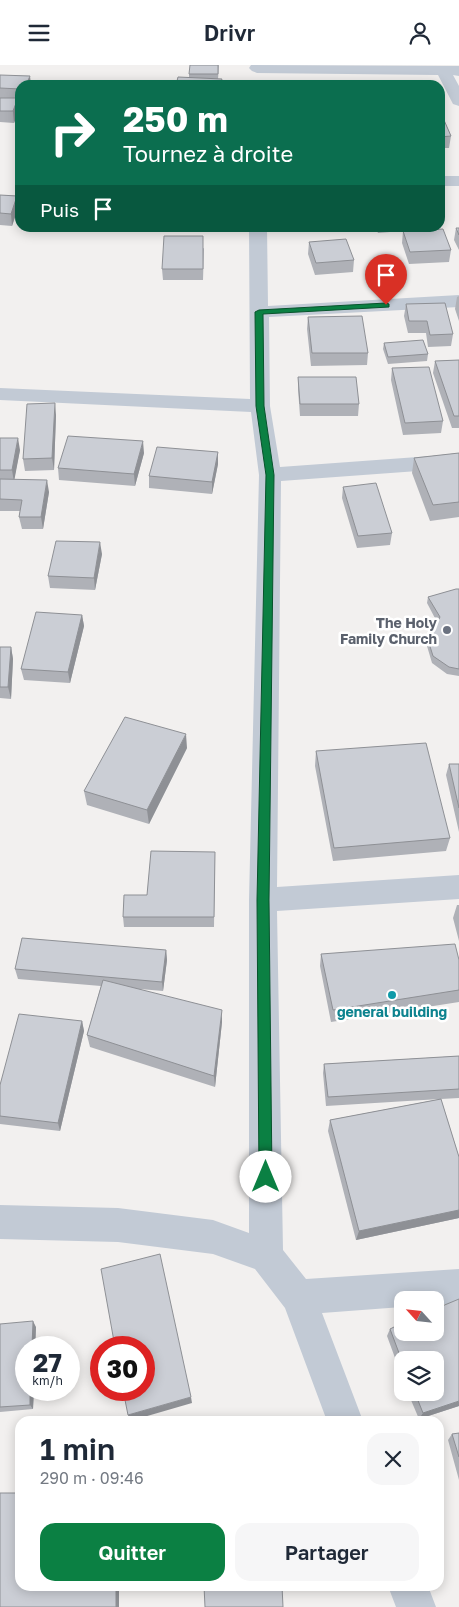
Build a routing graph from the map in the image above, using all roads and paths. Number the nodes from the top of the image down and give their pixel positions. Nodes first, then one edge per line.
1 (257, 66) edge
2 (441, 68) edge
3 (459, 71) edge
4 (257, 80) edge
5 (459, 101) edge
6 (445, 181) edge
7 (459, 181) edge
8 (258, 232) edge
9 (459, 301) edge
10 (259, 312) junction
11 (0, 394) edge
12 (260, 406) junction
13 (459, 461) edge
14 (270, 475) junction
15 (459, 887) edge
16 (263, 900) junction
17 (0, 1222) edge
18 (266, 1256) junction
19 (459, 1286) edge
20 (298, 1297) junction
21 (343, 1416) edge
22 (410, 1591) edge
23 (416, 1607) edge

1 - 2 street
1 - 4 street
2 - 3 street
2 - 5 street
6 - 7 street
8 - 10 street
9 - 10 street
10 - 12 street
11 - 12 street
12 - 14 street
13 - 14 street
14 - 16 street
15 - 16 street
16 - 18 street
17 - 18 street
18 - 20 street
19 - 20 street
20 - 21 street
22 - 23 street

